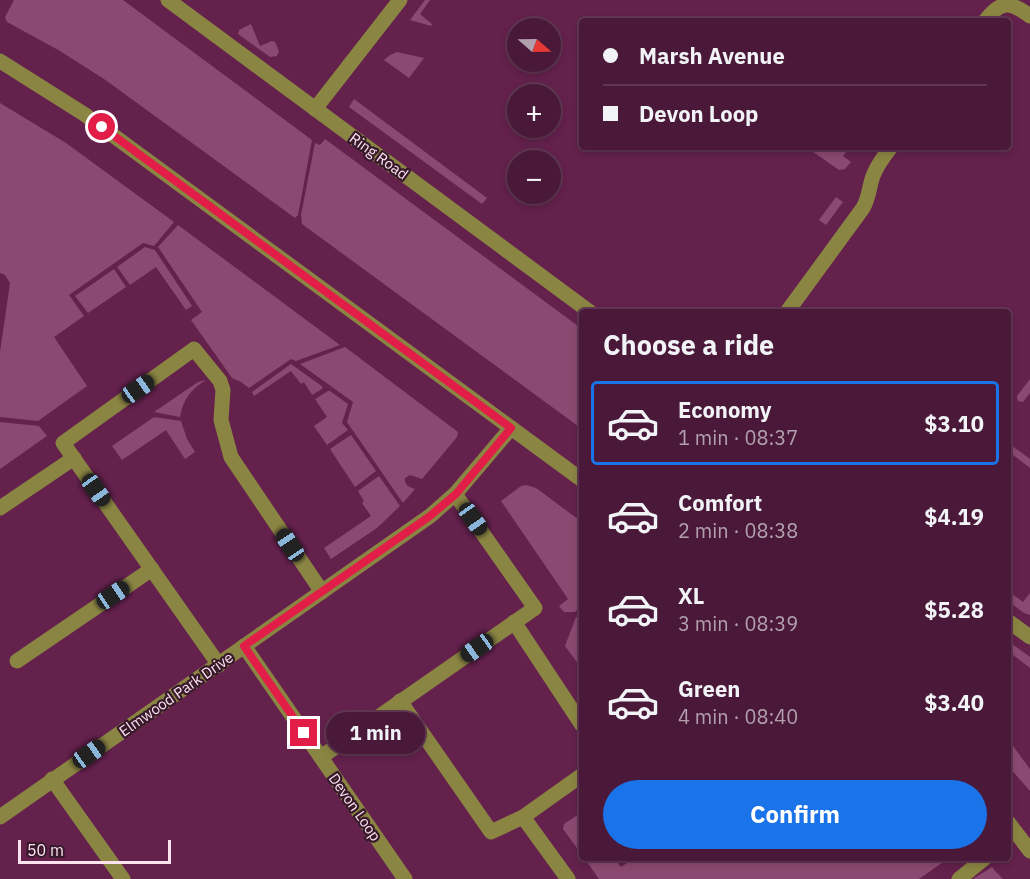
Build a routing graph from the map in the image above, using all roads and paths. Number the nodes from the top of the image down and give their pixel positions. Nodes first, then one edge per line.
1 (168, 0) edge
2 (400, 0) edge
3 (1030, 16) edge
4 (987, 18) edge
5 (0, 61) edge
6 (315, 108) junction
7 (889, 150) edge
8 (586, 309) edge
9 (789, 309) edge
10 (511, 428) junction
11 (74, 458) junction
12 (579, 478) edge
13 (456, 494) junction
14 (0, 508) edge
15 (152, 569) junction
16 (322, 592) junction
17 (514, 622) junction
18 (1011, 623) edge
19 (1030, 637) edge
20 (244, 646) junction
21 (17, 661) dead end
22 (219, 665) junction
23 (400, 701) junction
24 (579, 720) edge
25 (321, 757) junction
26 (579, 777) edge
27 (52, 780) junction
28 (0, 817) edge
29 (523, 817) junction
30 (1011, 832) edge
31 (1030, 851) edge
32 (981, 861) edge
33 (123, 879) edge
34 (405, 879) edge
35 (568, 879) edge
36 (959, 879) edge

1 - 6 street, Ring Road
2 - 6 street
3 - 4 street
5 - 10 street
6 - 8 street, Ring Road
7 - 9 street
10 - 12 street
10 - 13 street, Elmwood Park Drive
11 - 14 street
11 - 15 street
11 - 16 street
13 - 16 street, Elmwood Park Drive
13 - 17 street
15 - 21 street
15 - 22 street
16 - 20 street, Elmwood Park Drive
17 - 23 street
17 - 24 street
18 - 19 street
20 - 22 street, Elmwood Park Drive
20 - 25 street, Devon Loop
22 - 27 street, Elmwood Park Drive
23 - 25 street
23 - 29 street
25 - 34 street, Devon Loop
26 - 29 street
27 - 28 street, Elmwood Park Drive
27 - 33 street
29 - 35 street
30 - 31 street
32 - 36 street

